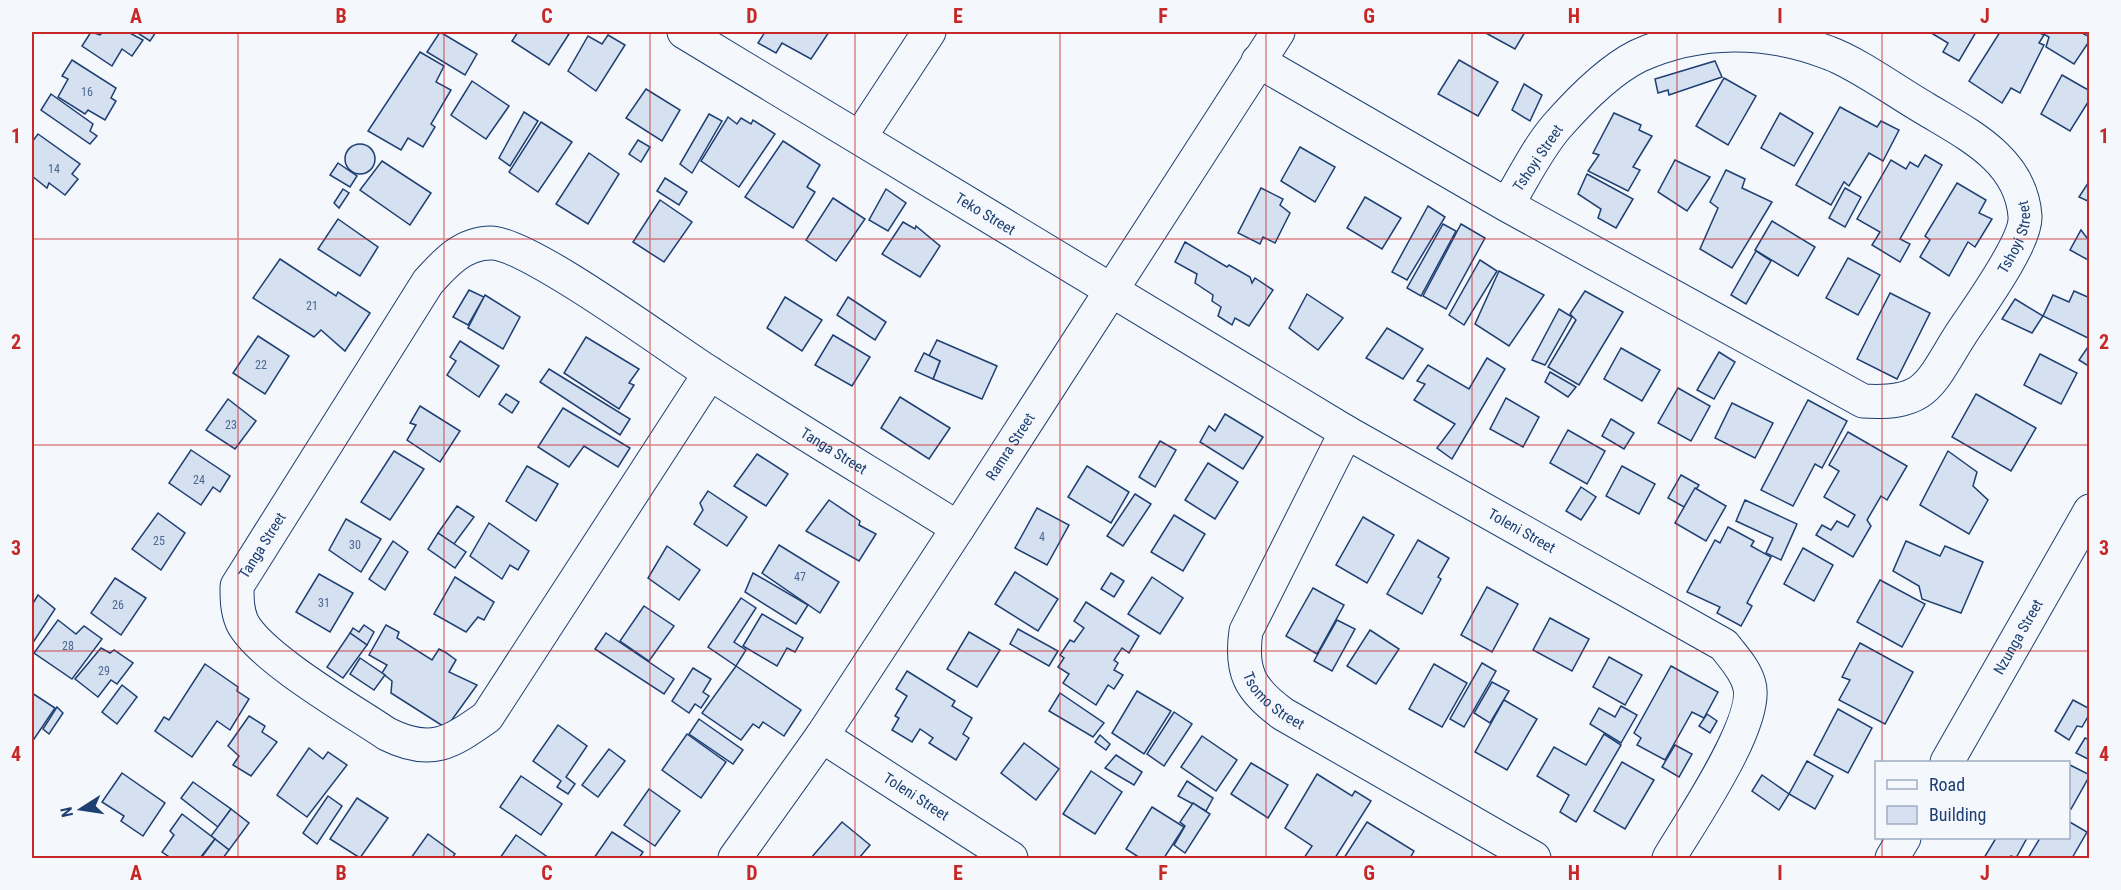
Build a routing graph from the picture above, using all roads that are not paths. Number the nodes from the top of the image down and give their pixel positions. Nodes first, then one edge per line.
1 (684, 32) edge
2 (929, 32) edge
3 (1278, 32) edge
4 (1258, 61) junction
5 (860, 137) junction
6 (1507, 205) junction
7 (1112, 291) junction
8 (710, 374) junction
9 (1346, 432) junction
10 (2090, 511) edge
11 (958, 528) junction
12 (822, 736) junction
13 (1948, 761) edge
14 (1903, 839) edge
15 (735, 858) edge
16 (1011, 858) edge
17 (1533, 858) edge
18 (1669, 858) edge
19 (1892, 858) edge

1 - 5 street, Teko Street
2 - 5 street
3 - 4 street, Ramra Street
4 - 6 street, Tshoyi Street
4 - 7 street, Ramra Street
5 - 7 street, Teko Street
6 - 6 street, Tshoyi Street
7 - 9 street, Toleni Street
7 - 11 street, Ramra Street
8 - 8 street, Tanga Street
8 - 11 street, Tanga Street
9 - 17 street, Tsomo Street
9 - 18 street, Toleni Street
10 - 13 street, Nzunga Street
11 - 12 street, Ramra Street
12 - 15 street, Ramra Street
12 - 16 street, Toleni Street
14 - 19 street

